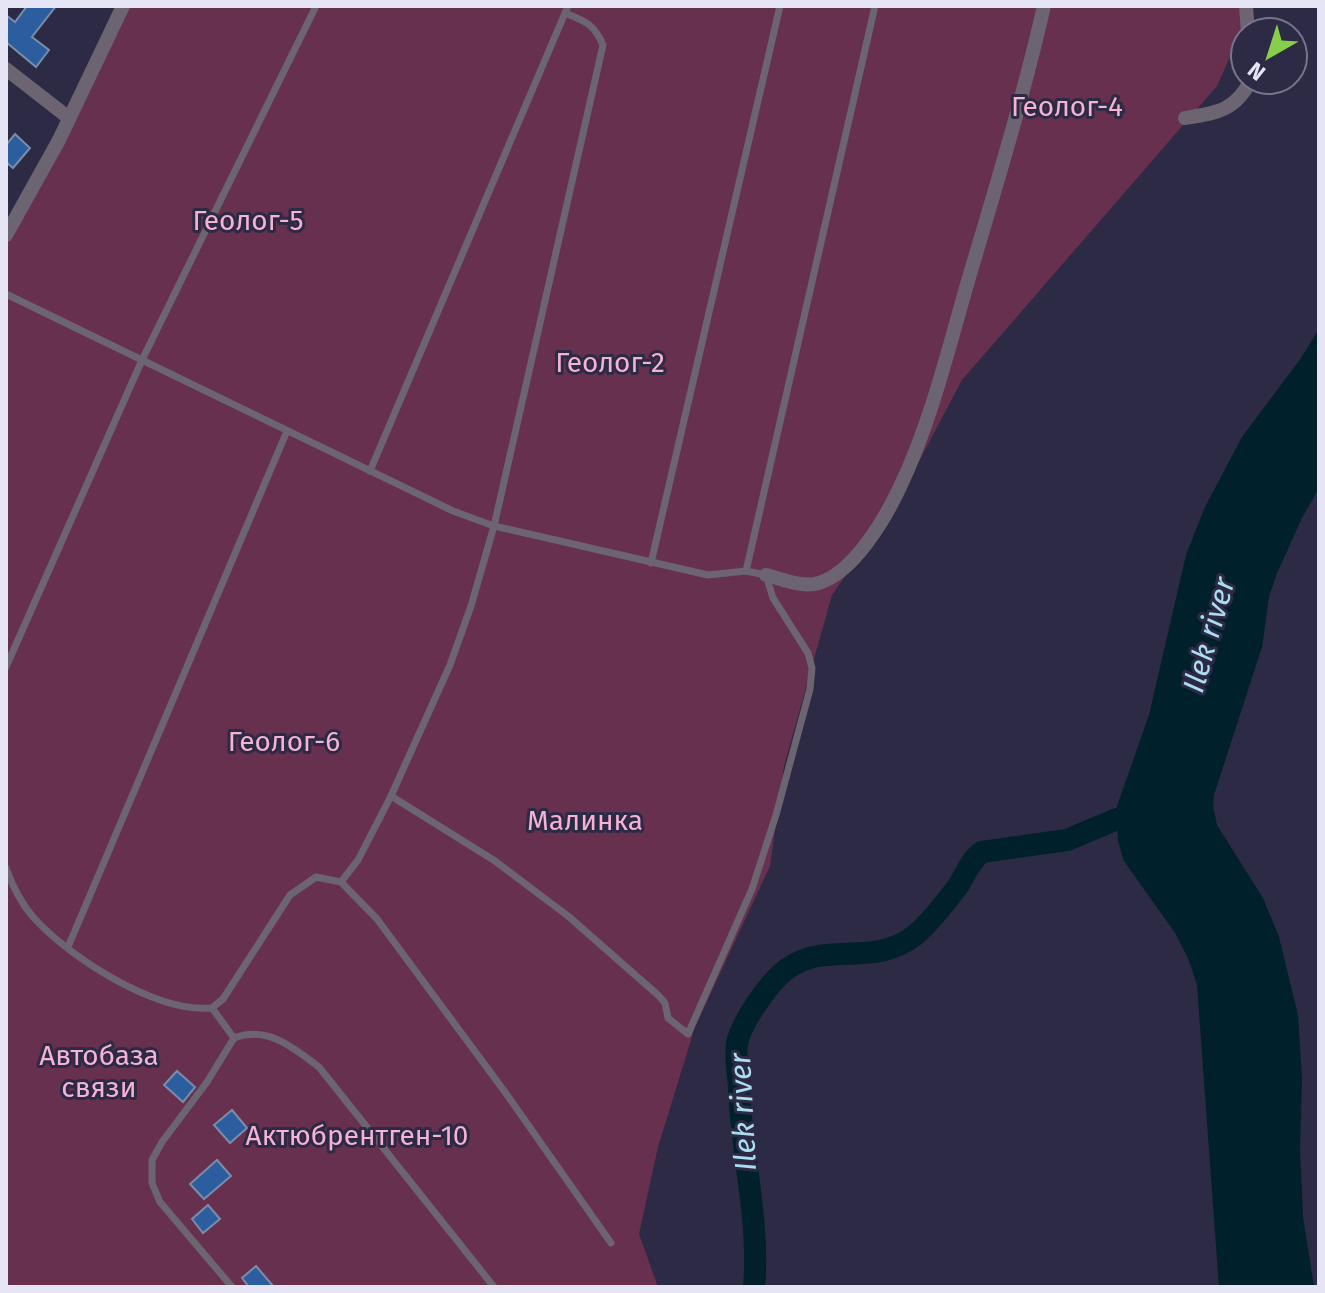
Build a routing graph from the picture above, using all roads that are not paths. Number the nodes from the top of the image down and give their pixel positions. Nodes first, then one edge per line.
1 (123, 6) edge
2 (316, 6) edge
3 (780, 6) edge
4 (875, 6) edge
5 (1044, 6) edge
6 (567, 10) edge
7 (6, 69) edge
8 (1242, 96) edge
9 (69, 118) junction
10 (1185, 118) dead end
11 (6, 235) edge
12 (6, 294) edge
13 (142, 360) junction
14 (287, 431) junction
15 (370, 471) junction
16 (494, 526) junction
17 (651, 563) junction
18 (746, 571) junction
19 (766, 575) junction
20 (6, 667) edge
21 (391, 796) junction
22 (6, 868) edge
23 (341, 882) junction
24 (68, 947) junction
25 (212, 1008) junction
26 (234, 1038) junction
27 (611, 1243) dead end
28 (232, 1287) edge
29 (494, 1287) edge

1 - 9 street
2 - 13 lane
3 - 17 lane
4 - 18 lane
5 - 19 street
6 - 15 lane
6 - 16 lane
7 - 9 street
8 - 10 street
9 - 11 street
12 - 13 lane
13 - 14 lane
13 - 20 lane
14 - 15 lane
14 - 24 lane
15 - 16 lane
16 - 17 lane
16 - 21 lane
17 - 18 lane
18 - 19 lane
19 - 21 lane
21 - 23 lane
22 - 24 lane
23 - 25 lane
23 - 27 lane
24 - 25 lane
25 - 26 lane
26 - 28 lane
26 - 29 lane

